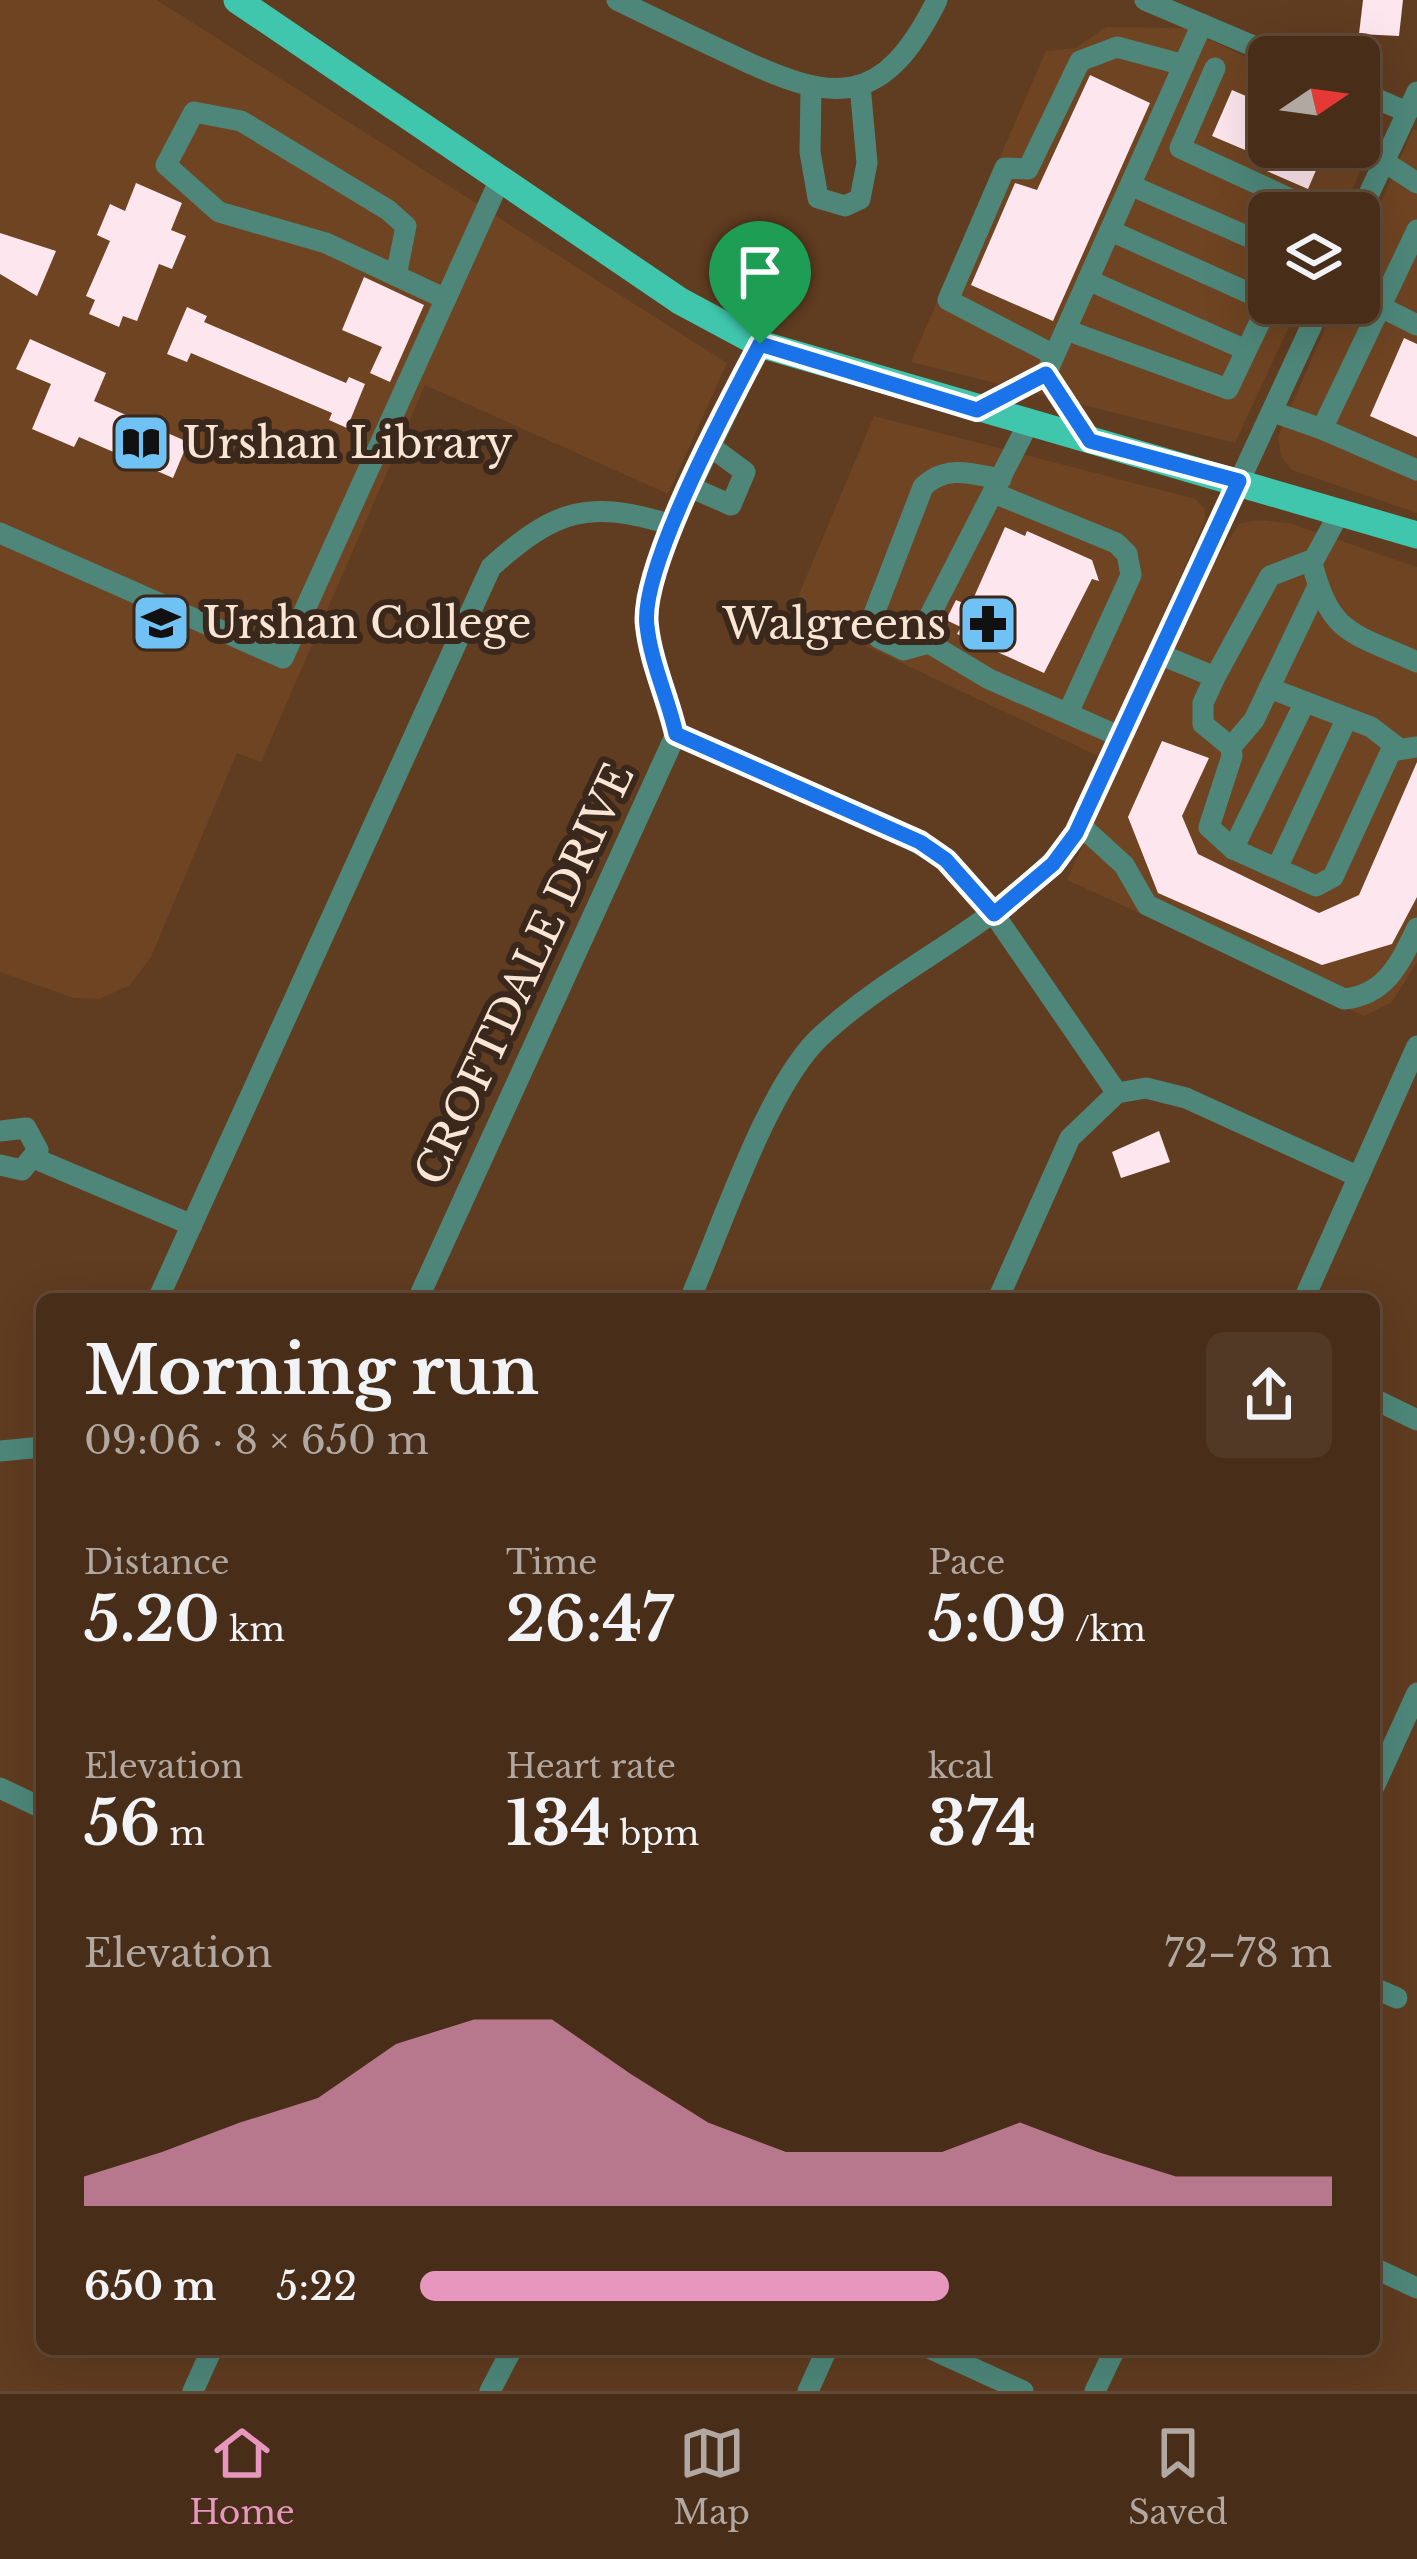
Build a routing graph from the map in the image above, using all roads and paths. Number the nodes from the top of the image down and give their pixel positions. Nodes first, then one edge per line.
1 (237, 0) edge
2 (616, 0) edge
3 (937, 0) edge
4 (1145, 0) edge
5 (1202, 24) junction
6 (1248, 44) edge
7 (1184, 65) junction
8 (1215, 68) dead end
9 (860, 85) junction
10 (811, 88) junction
11 (1380, 94) edge
12 (1414, 100) edge
13 (1153, 137) junction
14 (1180, 148) junction
15 (1383, 161) junction
16 (501, 177) junction
17 (1417, 183) edge
18 (1132, 186) junction
19 (1274, 192) edge
20 (1369, 192) edge
21 (1417, 230) edge
22 (1111, 231) junction
23 (1248, 237) edge
24 (396, 276) junction
25 (1088, 280) junction
26 (1248, 293) edge
27 (446, 298) junction
28 (1380, 306) joint
29 (1259, 324) edge
30 (1313, 324) edge
31 (1372, 324) edge
32 (1417, 325) edge
33 (1066, 330) junction
34 (760, 344) junction
35 (1246, 350) junction
36 (1050, 364) junction
37 (977, 410) junction
38 (1273, 412) junction
39 (1028, 424) junction
40 (1322, 429) junction
41 (1090, 441) junction
42 (710, 446) junction
43 (1417, 470) edge
44 (1239, 481) junction
45 (998, 486) junction
46 (692, 488) junction
47 (1341, 510) junction
48 (672, 525) junction
49 (0, 533) edge
50 (1417, 535) edge
51 (1314, 559) junction
52 (1318, 586) junction
53 (928, 643) junction
54 (1159, 654) junction
55 (1417, 662) edge
56 (1215, 677) junction
57 (1270, 688) junction
58 (1305, 702) junction
59 (1068, 713) junction
60 (1347, 718) junction
61 (676, 734) junction
62 (1121, 737) junction
63 (1231, 747) junction
64 (1407, 747) edge
65 (1080, 825) junction
66 (1233, 849) junction
67 (1276, 868) junction
68 (994, 914) junction
69 (1417, 928) edge
70 (1417, 1046) edge
71 (1117, 1093) junction
72 (0, 1131) edge
73 (36, 1159) junction
74 (0, 1165) edge
75 (1357, 1176) junction
76 (192, 1225) junction
77 (161, 1293) edge
78 (421, 1293) edge
79 (693, 1293) edge
80 (1001, 1293) edge
81 (1307, 1293) edge
82 (1380, 1402) edge
83 (1417, 1420) edge
84 (36, 1448) edge
85 (0, 1451) edge
86 (1415, 1704) edge
87 (1380, 1774) edge
88 (0, 1788) edge
89 (36, 1805) edge
90 (1380, 1991) edge
91 (1397, 1998) dead end
92 (1380, 2272) edge
93 (1417, 2288) edge
94 (209, 2355) edge
95 (509, 2355) edge
96 (824, 2355) edge
97 (944, 2355) edge
98 (1111, 2355) edge
99 (193, 2391) edge
100 (490, 2391) edge
101 (808, 2391) edge
102 (1023, 2391) edge
103 (1095, 2391) edge

1 - 16 main road
2 - 10 street
3 - 9 street
4 - 5 street
5 - 6 street
5 - 7 street
7 - 13 street
7 - 36 street
8 - 14 street
9 - 10 street
9 - 10 street
11 - 12 street
12 - 15 street
13 - 14 street
13 - 18 street
14 - 19 street
15 - 17 street
15 - 20 street
16 - 27 street
16 - 34 main road
18 - 22 street
18 - 23 street
21 - 28 street
22 - 25 street
22 - 26 street
24 - 24 street
24 - 27 street
25 - 33 street
25 - 35 street
27 - 49 street
28 - 32 street
29 - 35 street
30 - 38 street
31 - 40 street
33 - 35 street
33 - 36 street
34 - 37 main road
34 - 42 street, CROFTDALE DRIVE
36 - 37 street
36 - 41 street
37 - 39 main road
38 - 40 street
38 - 44 street
39 - 41 main road
39 - 45 street
40 - 43 street
41 - 44 main road
42 - 46 street, CROFTDALE DRIVE
42 - 46 street
44 - 47 main road
44 - 54 street
45 - 53 street
45 - 53 street
45 - 59 street
46 - 48 street, CROFTDALE DRIVE
47 - 50 main road
47 - 51 street
48 - 61 street, CROFTDALE DRIVE
48 - 76 street
51 - 52 street
51 - 56 street
52 - 55 street
52 - 57 street
53 - 59 street
54 - 56 street
54 - 62 street
56 - 63 street
57 - 58 street
57 - 63 street
58 - 60 street
58 - 66 street
59 - 62 street
60 - 64 street
60 - 67 street
61 - 68 street
61 - 78 street, CROFTDALE DRIVE
62 - 65 street
63 - 66 street
64 - 67 street
65 - 68 street
65 - 69 street
66 - 67 street
68 - 71 street
68 - 79 street
70 - 75 street
71 - 75 street
71 - 80 street
72 - 73 street
73 - 74 street
73 - 76 street
75 - 81 street
76 - 77 street
82 - 83 street
84 - 85 street
86 - 87 street
88 - 89 street
90 - 91 street
92 - 93 street
94 - 99 street
95 - 100 street
96 - 101 street
97 - 102 street
98 - 103 street

